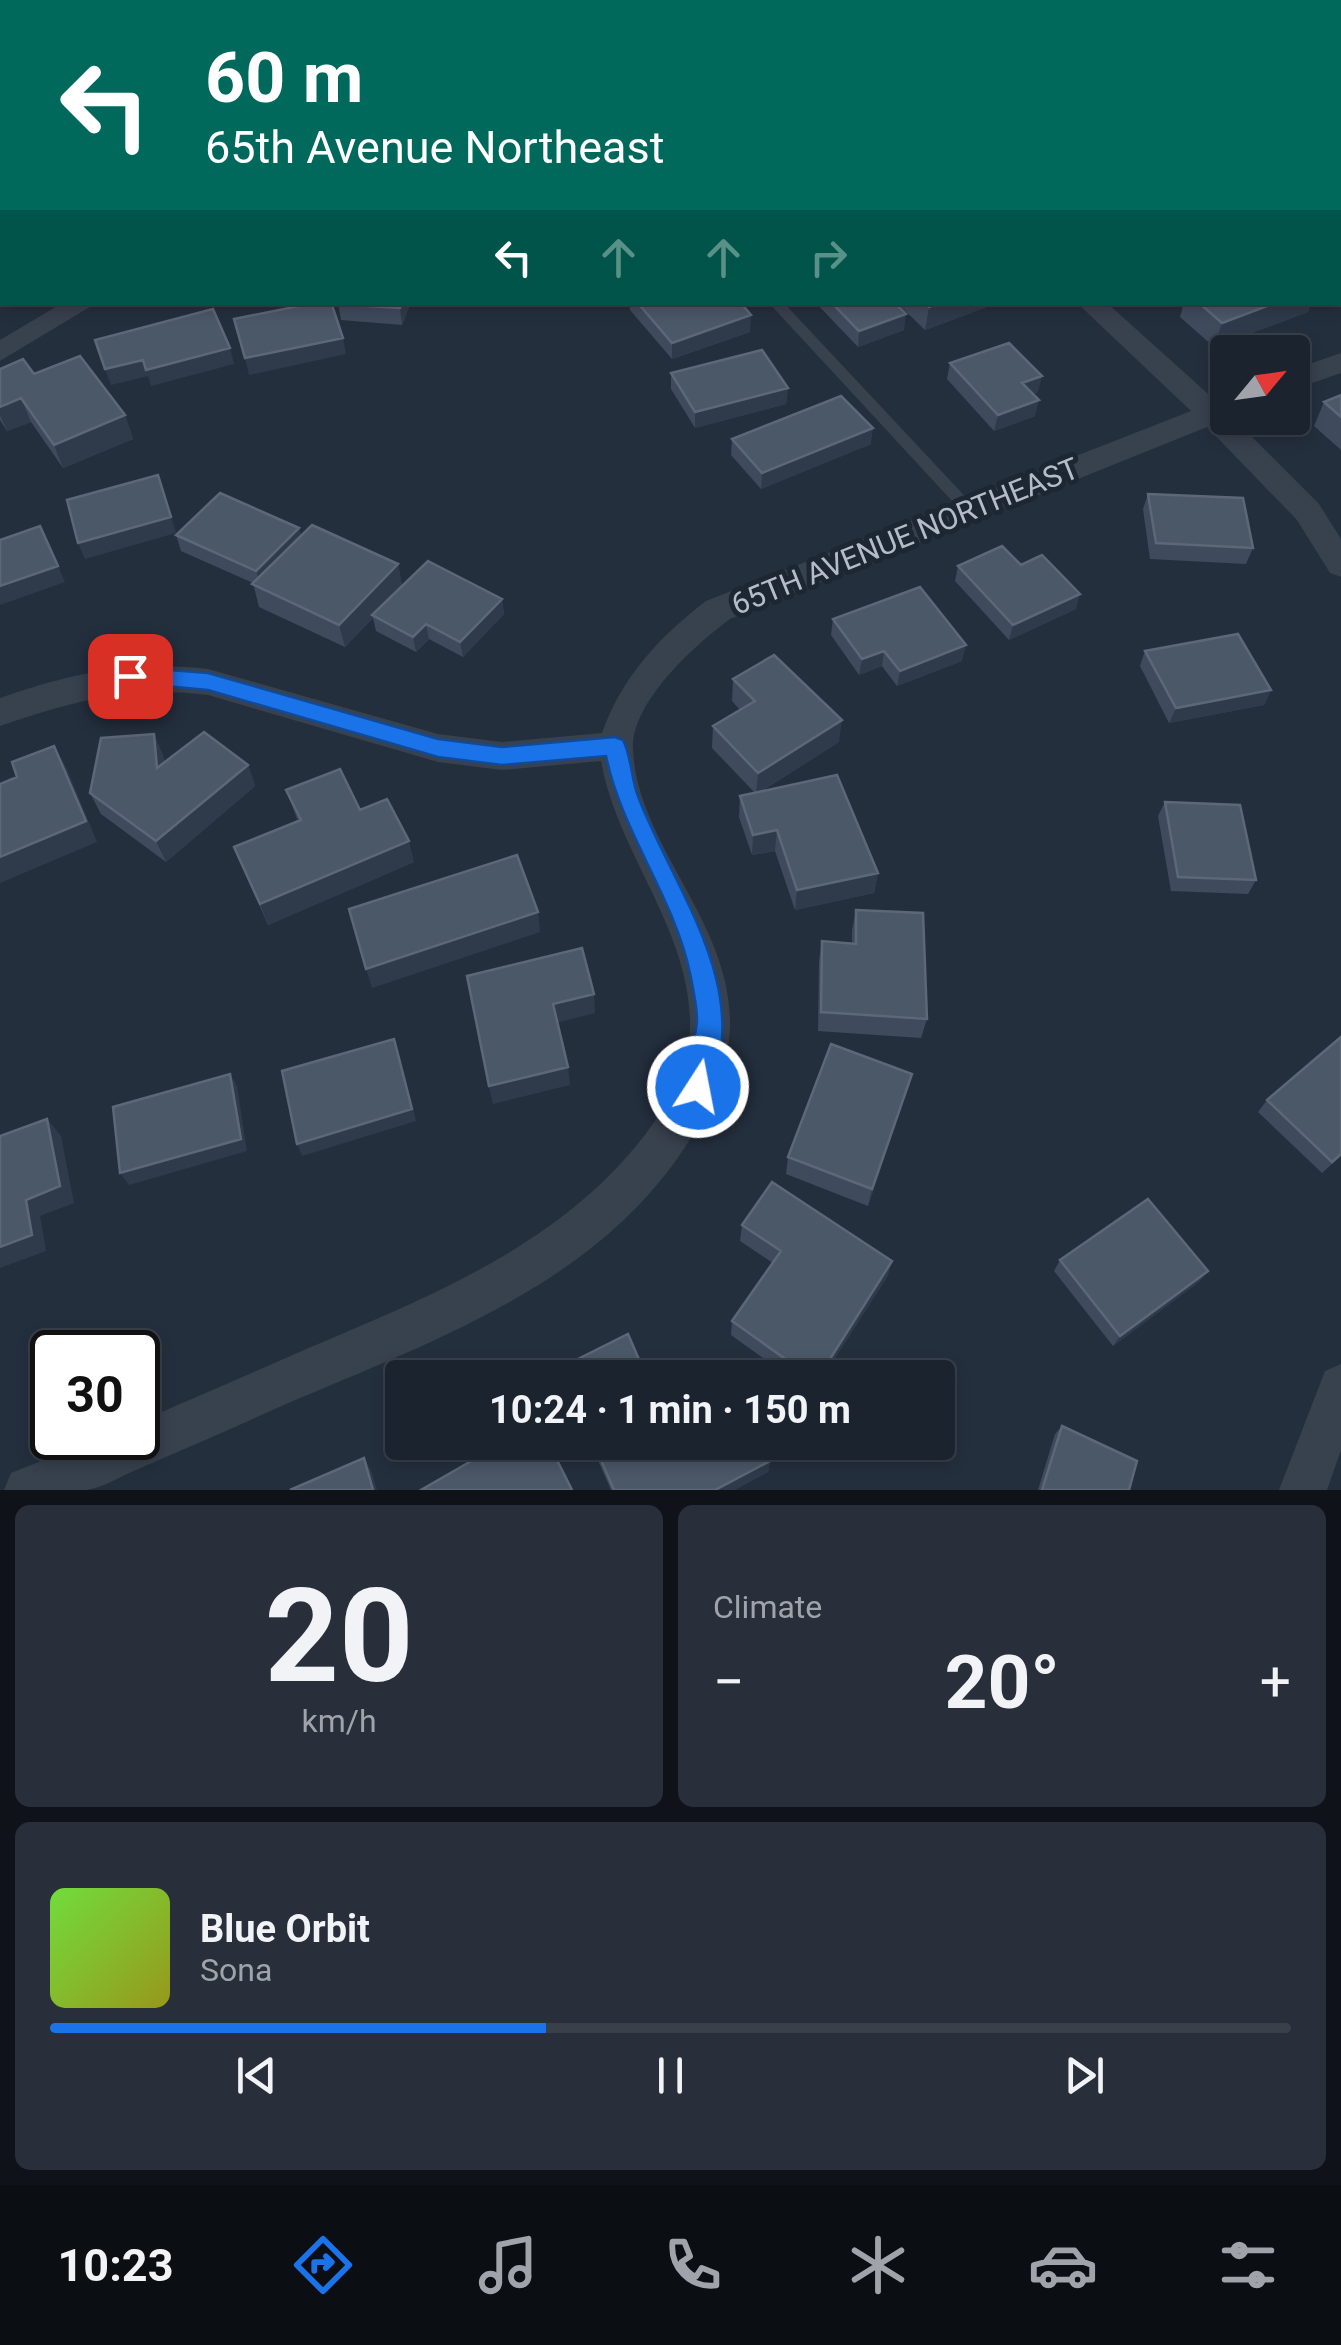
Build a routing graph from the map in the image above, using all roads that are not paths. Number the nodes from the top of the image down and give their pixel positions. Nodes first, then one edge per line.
1 (80, 305) edge
2 (779, 305) edge
3 (1093, 305) edge
4 (0, 352) edge
5 (1341, 362) edge
6 (1310, 374) edge
7 (1210, 403) edge
8 (1210, 414) edge
9 (1241, 435) edge
10 (970, 511) junction
11 (1341, 565) edge
12 (0, 712) edge
13 (615, 746) junction
14 (1341, 1387) edge
15 (28, 1490) edge
16 (1303, 1490) edge

1 - 4 street
2 - 10 lane
3 - 7 street
5 - 6 street
8 - 10 street, 65TH AVENUE NORTHEAST
9 - 11 street
10 - 13 street, 65TH AVENUE NORTHEAST
12 - 13 street
13 - 15 street
14 - 16 street

